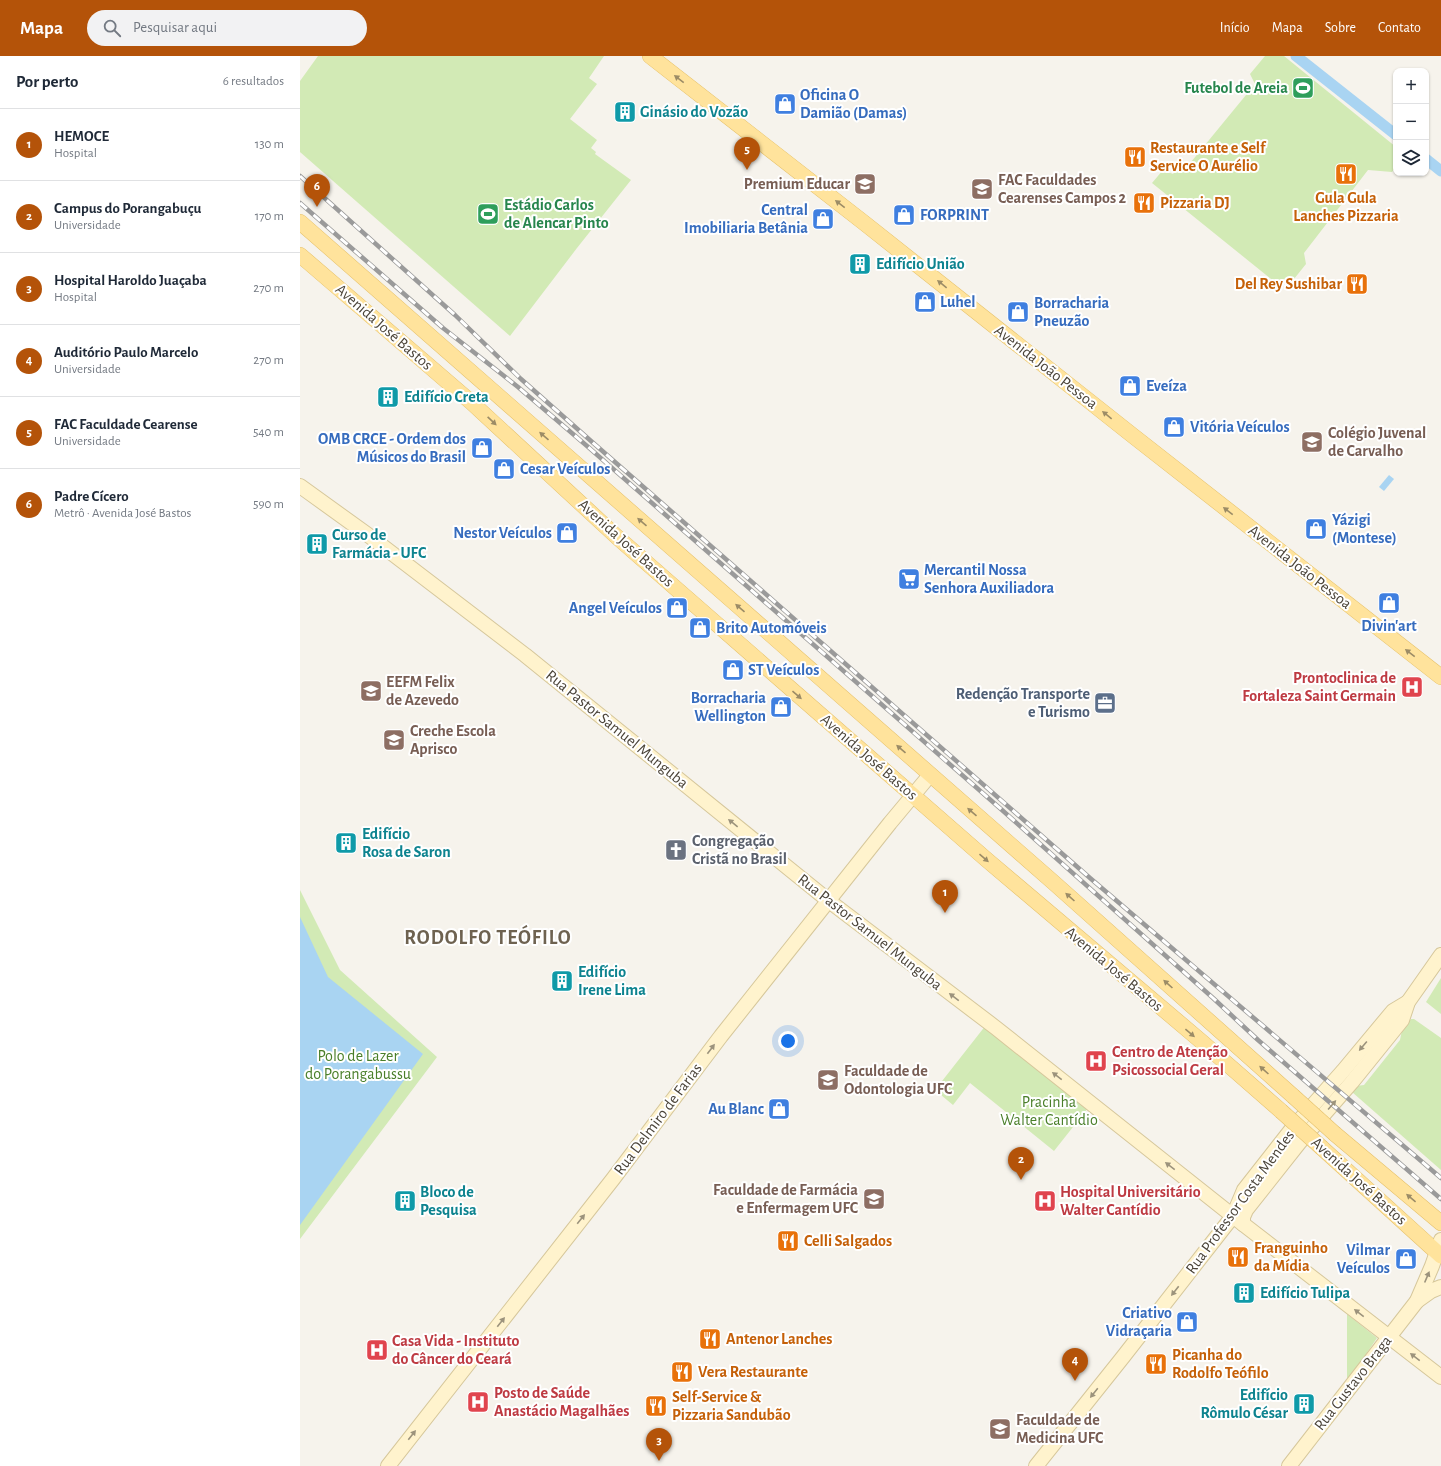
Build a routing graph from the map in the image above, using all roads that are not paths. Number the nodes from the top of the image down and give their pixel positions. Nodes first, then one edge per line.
1 (650, 56) edge
2 (300, 222) edge
3 (300, 254) edge
4 (300, 486) edge
5 (1441, 677) edge
6 (930, 775) junction
7 (913, 795) junction
8 (829, 901) junction
9 (1441, 955) edge
10 (1238, 1220) junction
11 (1441, 1223) edge
12 (1440, 1249) edge
13 (1441, 1287) edge
14 (1417, 1301) junction
15 (1390, 1337) junction
16 (1441, 1377) edge
17 (388, 1466) edge
18 (1036, 1466) edge
19 (1289, 1466) edge

5 -> 1 main road, Avenida João Pessoa
6 -> 2 main road, Avenida José Bastos
3 -> 7 main road, Avenida José Bastos
8 -> 4 street, Rua Pastor Samuel Munguba
6 - 7 street, Rua Delmiro de Farias
11 -> 6 main road, Avenida José Bastos, bridge
7 - 8 street, Rua Delmiro de Farias
7 -> 12 main road, Avenida José Bastos, bridge
10 -> 8 street, Rua Pastor Samuel Munguba
17 -> 8 street, Rua Delmiro de Farias
9 - 10 street, Rua Professor Costa Mendes
15 -> 10 street, Rua Pastor Samuel Munguba
10 -> 18 street, Rua Professor Costa Mendes
14 -> 12 street, Rua Gustavo Braga
13 - 14 street, Rua Gustavo Braga
14 - 15 street, Rua Gustavo Braga
16 -> 15 street, Rua Pastor Samuel Munguba
15 - 19 street, Rua Gustavo Braga

